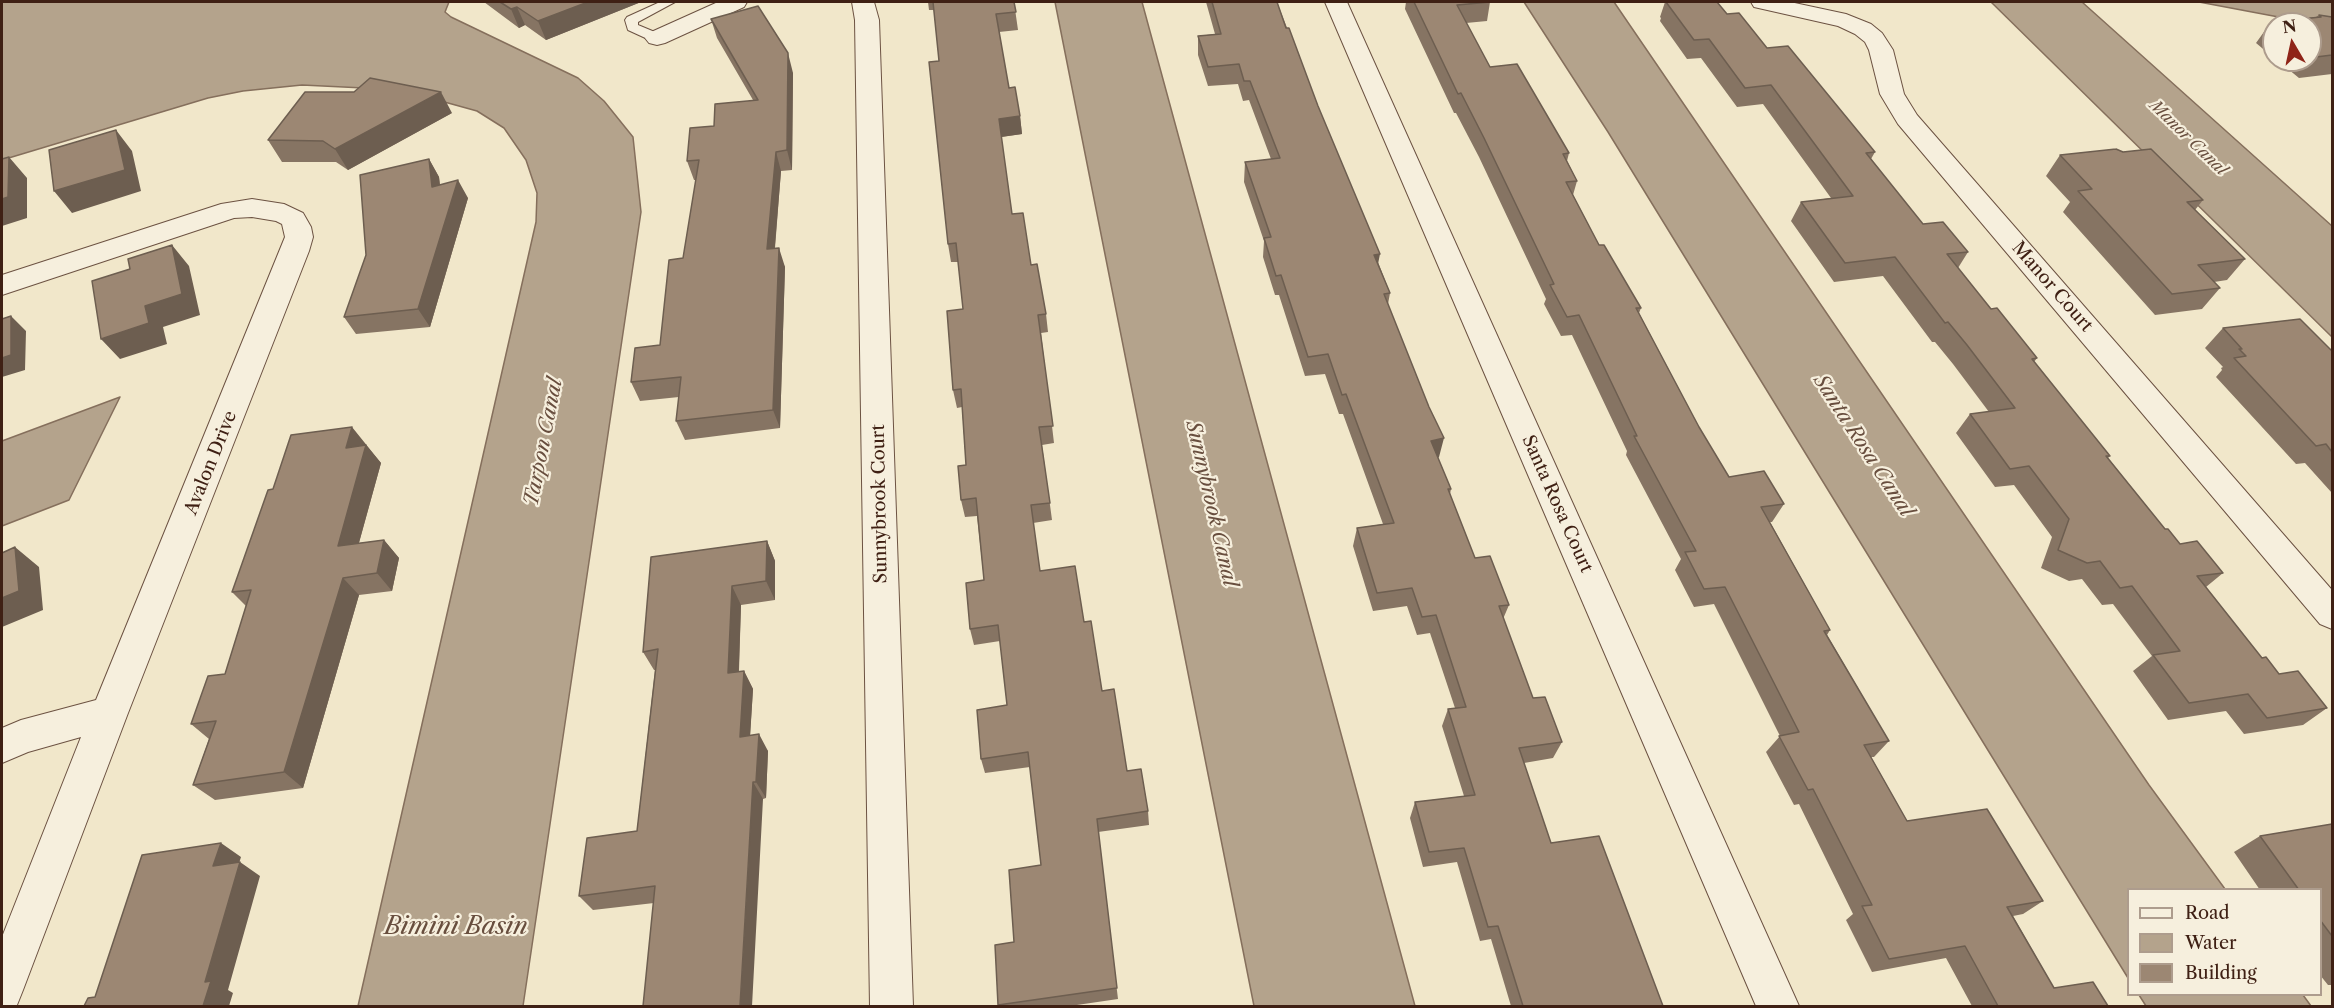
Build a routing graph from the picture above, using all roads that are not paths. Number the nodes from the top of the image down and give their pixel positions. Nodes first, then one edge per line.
1 (669, 2) edge
2 (736, 2) edge
3 (863, 2) edge
4 (1336, 2) edge
5 (1762, 2) edge
6 (657, 38) joint
7 (2, 285) edge
8 (2332, 614) edge
9 (109, 713) junction
10 (2, 746) edge
11 (2, 990) edge
12 (892, 1006) edge
13 (1778, 1006) edge

1 - 6 lane
2 - 6 street
3 - 12 street, Sunnybrook Court
4 - 13 street, Santa Rosa Court
5 - 8 street, Manor Court
7 - 9 street, Avalon Drive
9 - 10 street
9 - 11 street, Avalon Drive

